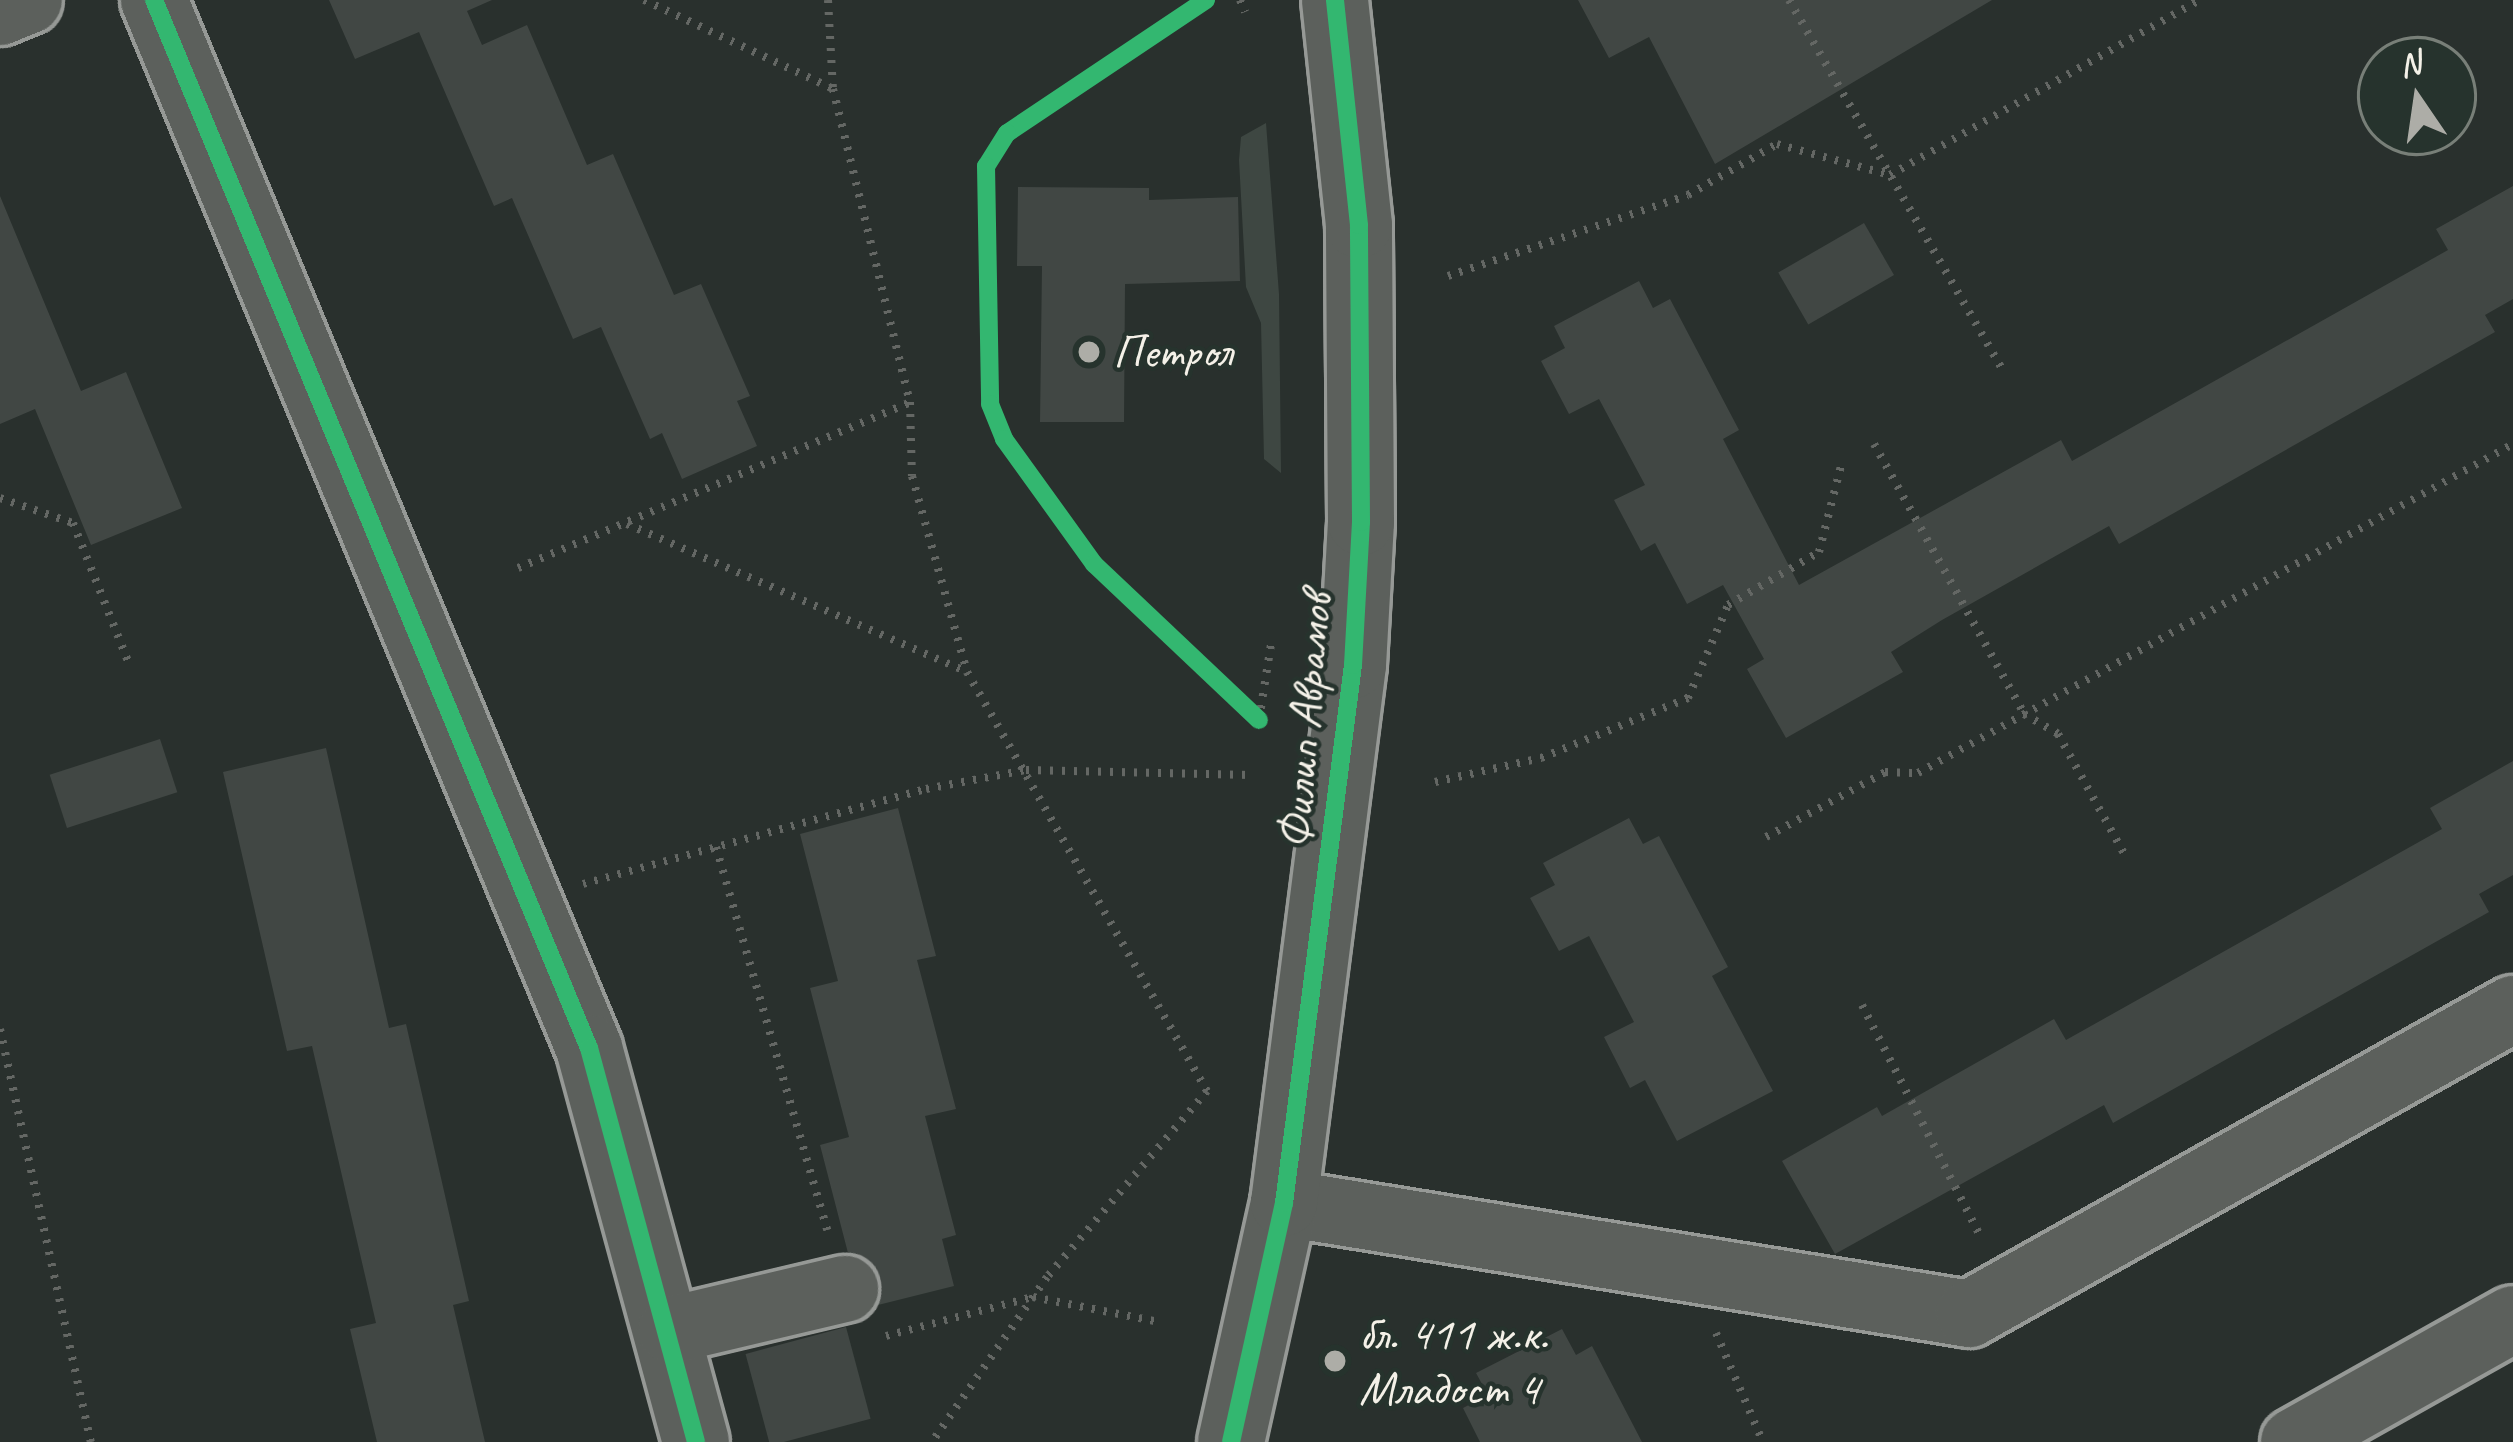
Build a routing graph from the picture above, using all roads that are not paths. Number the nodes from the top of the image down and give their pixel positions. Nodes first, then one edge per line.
1 (29, 0) edge
2 (154, 0) edge
3 (1335, 0) edge
4 (0, 12) edge
5 (2513, 1009) edge
6 (1284, 1203) junction
7 (844, 1289) road end
8 (2513, 1319) edge
9 (670, 1330) junction
10 (696, 1442) edge
11 (1231, 1442) edge
12 (2294, 1442) edge

1 - 4 street
2 - 9 street
3 - 6 street, Филип Аврамов
5 - 6 street
6 - 11 street, Филип Аврамов
7 - 9 street
8 - 12 street
9 - 10 street

